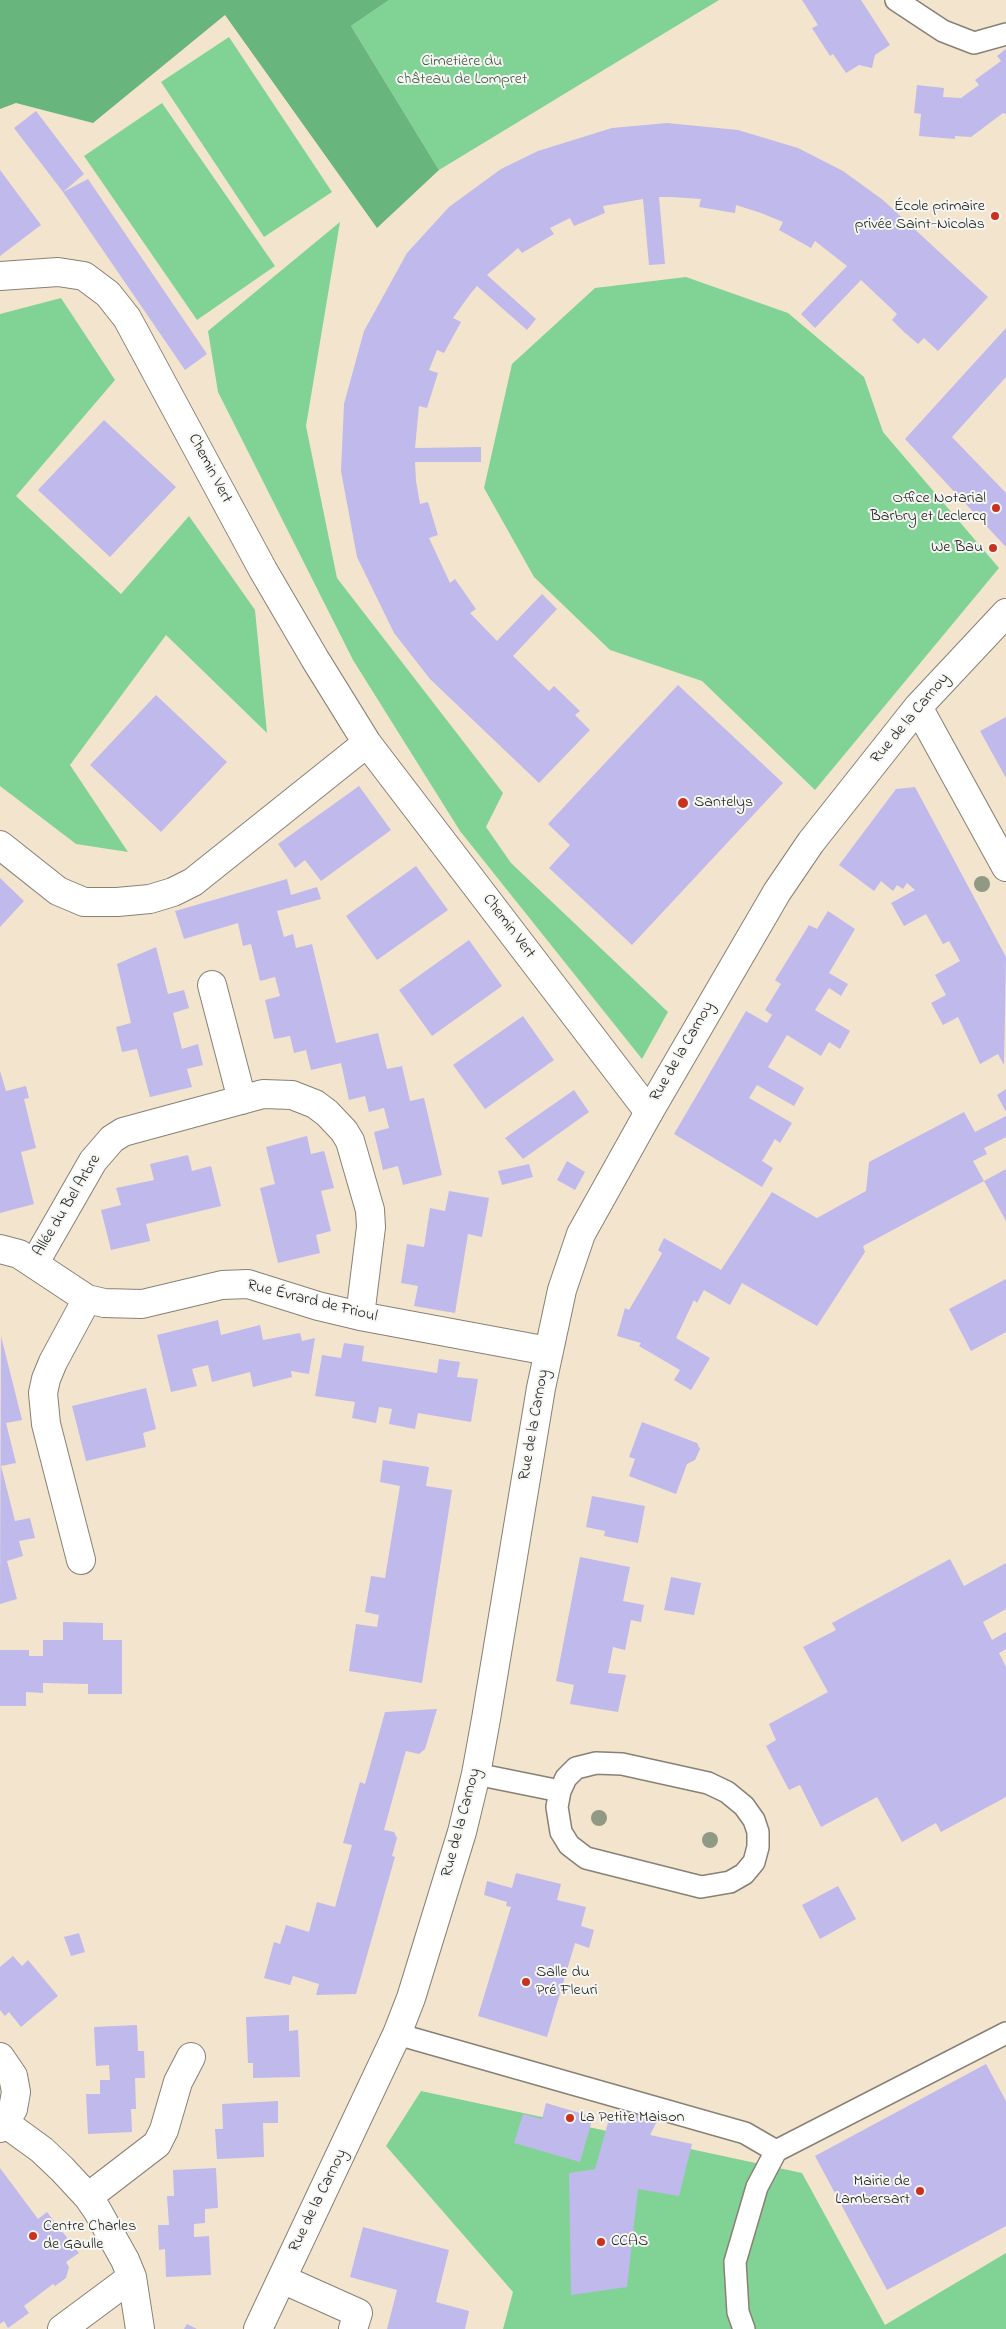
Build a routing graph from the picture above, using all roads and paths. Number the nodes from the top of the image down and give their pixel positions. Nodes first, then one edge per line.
1 (896, 0) edge
2 (1006, 34) edge
3 (0, 276) edge
4 (1006, 613) edge
5 (918, 707) junction
6 (367, 743) junction
7 (0, 845) edge
8 (1006, 867) edge
9 (212, 986) dead end
10 (242, 1100) junction
11 (648, 1112) junction
12 (0, 1250) edge
13 (34, 1264) junction
14 (87, 1299) junction
15 (360, 1316) junction
16 (548, 1351) junction
17 (81, 1560) dead end
18 (476, 1774) junction
19 (560, 1791) junction
20 (1006, 2033) edge
21 (397, 2034) junction
22 (0, 2057) edge
23 (191, 2057) dead end
24 (2, 2126) edge
25 (776, 2151) junction
26 (88, 2197) junction
27 (132, 2277) junction
28 (282, 2279) junction
29 (62, 2329) edge
30 (140, 2329) edge
31 (258, 2329) edge
32 (353, 2329) edge
33 (744, 2329) edge

1 - 2 lane
3 - 6 street, Chemin Vert
4 - 5 street, Rue de la Carnoy
5 - 8 street
5 - 11 street, Rue de la Carnoy
6 - 7 street
6 - 11 street, Chemin Vert
9 - 10 street
10 - 13 street, Allée du Bel Arbre
10 - 15 street, Allée du Bel Arbre
11 - 16 street, Rue de la Carnoy
12 - 13 street, Rue Évrard de Frioul
13 - 14 street, Rue Évrard de Frioul
14 - 15 street, Rue Évrard de Frioul
14 - 17 street
15 - 16 street, Rue Évrard de Frioul
16 - 18 street, Rue de la Carnoy
18 - 19 lane
18 - 21 street, Rue de la Carnoy
19 - 19 lane
20 - 25 lane
21 - 25 lane
21 - 28 street, Rue de la Carnoy
22 - 24 street
23 - 26 street
24 - 26 street
25 - 33 lane
26 - 27 street
27 - 29 street
27 - 30 street
28 - 31 street, Rue de la Carnoy
28 - 32 street

